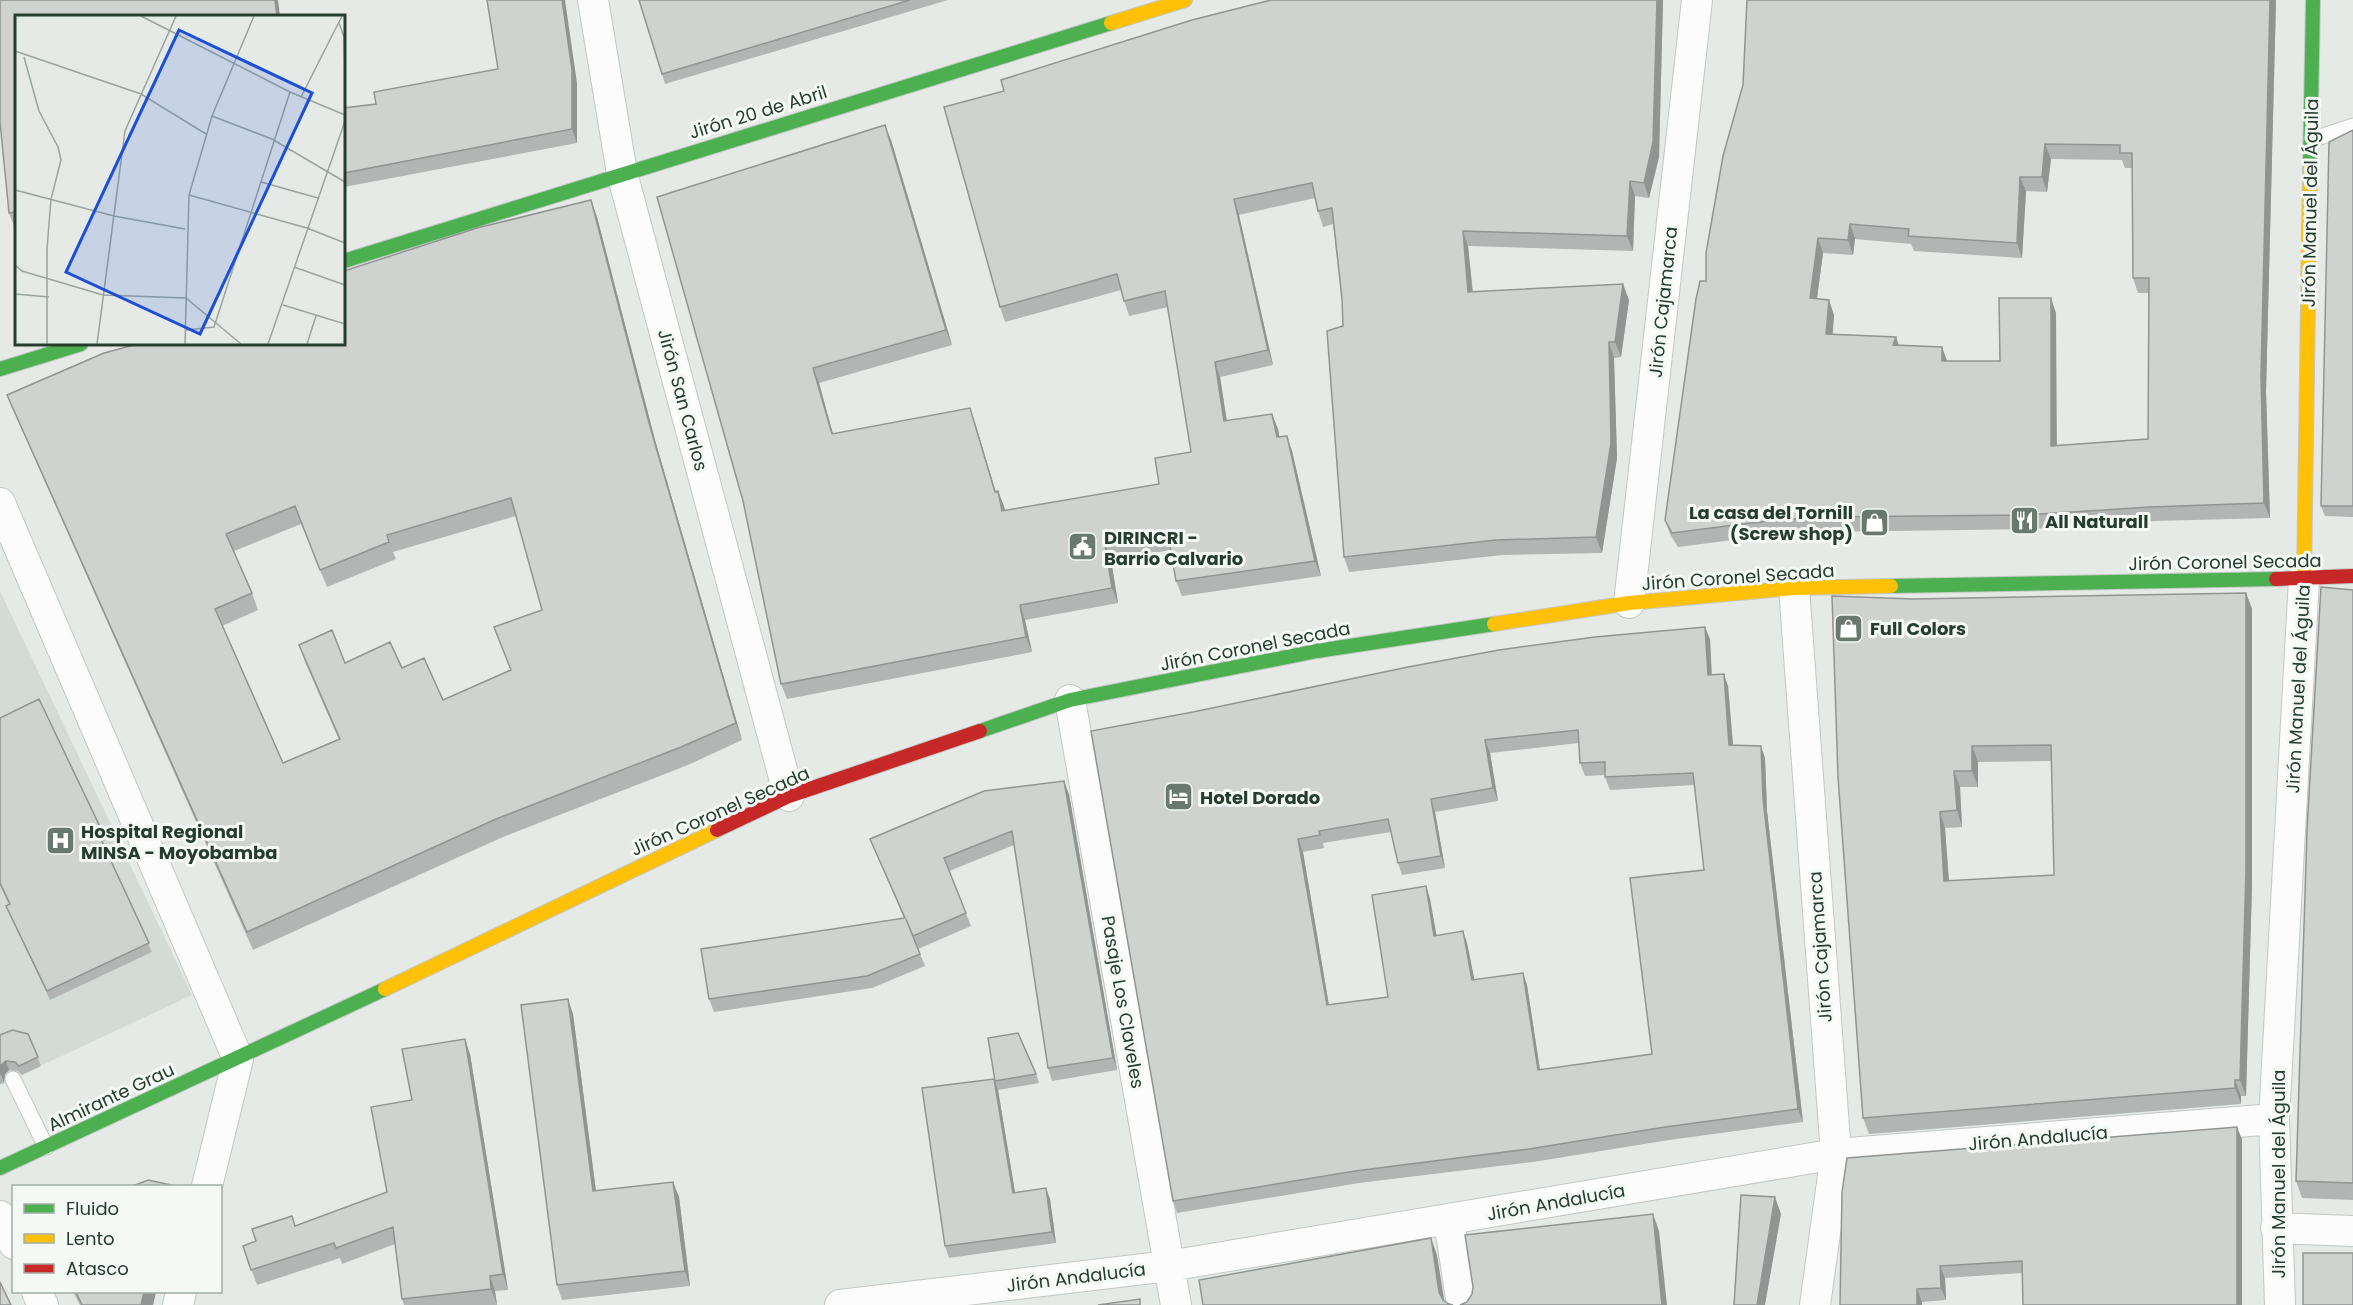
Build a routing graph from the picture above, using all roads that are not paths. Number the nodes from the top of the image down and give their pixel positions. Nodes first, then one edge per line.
1 (593, 0) edge
2 (1185, 0) edge
3 (1697, 0) edge
4 (2313, 0) edge
5 (2353, 126) edge
6 (2311, 140) junction
7 (622, 173) junction
8 (345, 261) edge
9 (78, 345) edge
10 (0, 369) edge
11 (0, 503) edge
12 (2353, 576) edge
13 (2304, 579) junction
14 (1794, 588) junction
15 (1629, 603) junction
16 (1070, 700) junction
17 (789, 796) junction
18 (238, 1059) junction
19 (13, 1079) dead end
20 (2274, 1119) junction
21 (46, 1147) junction
22 (1836, 1154) junction
23 (0, 1168) edge
24 (207, 1185) edge
25 (0, 1216) edge
26 (1449, 1221) junction
27 (2276, 1228) junction
28 (2353, 1231) edge
29 (12, 1240) edge
30 (1169, 1266) junction
31 (840, 1305) edge
32 (1176, 1305) edge
33 (1462, 1305) edge
34 (1815, 1305) edge
35 (2280, 1305) edge

1 - 7 street, Jirón San Carlos
2 - 7 main road, Jirón 20 de Abril
3 - 15 street, Jirón Cajamarca
4 - 6 main road, Jirón Manuel del Águila
5 - 6 lane
6 - 13 main road, Jirón Manuel del Águila
7 - 8 main road, Jirón 20 de Abril
7 - 17 street, Jirón San Carlos
9 - 10 main road
11 - 18 street
12 - 13 main road, Jirón Coronel Secada
13 - 14 main road, Jirón Coronel Secada
13 - 20 street, Jirón Manuel del Águila
14 - 15 main road, Jirón Coronel Secada
14 - 22 street, Jirón Cajamarca
15 - 16 main road, Jirón Coronel Secada
16 - 17 main road, Jirón Coronel Secada
16 - 30 street, Pasaje Los Claveles
17 - 18 main road, Jirón Coronel Secada
18 - 21 main road, Almirante Grau
18 - 24 street
19 - 21 lane
20 - 22 street, Jirón Andalucía
20 - 27 street, Jirón Manuel del Águila
21 - 23 main road, Almirante Grau
22 - 26 street, Jirón Andalucía
22 - 34 street, Jirón Cajamarca
25 - 29 street
26 - 30 street, Jirón Andalucía
26 - 33 street
27 - 28 street
27 - 35 street, Jirón Manuel del Águila
30 - 31 street, Jirón Andalucía
30 - 32 street, Pasaje Los Claveles

